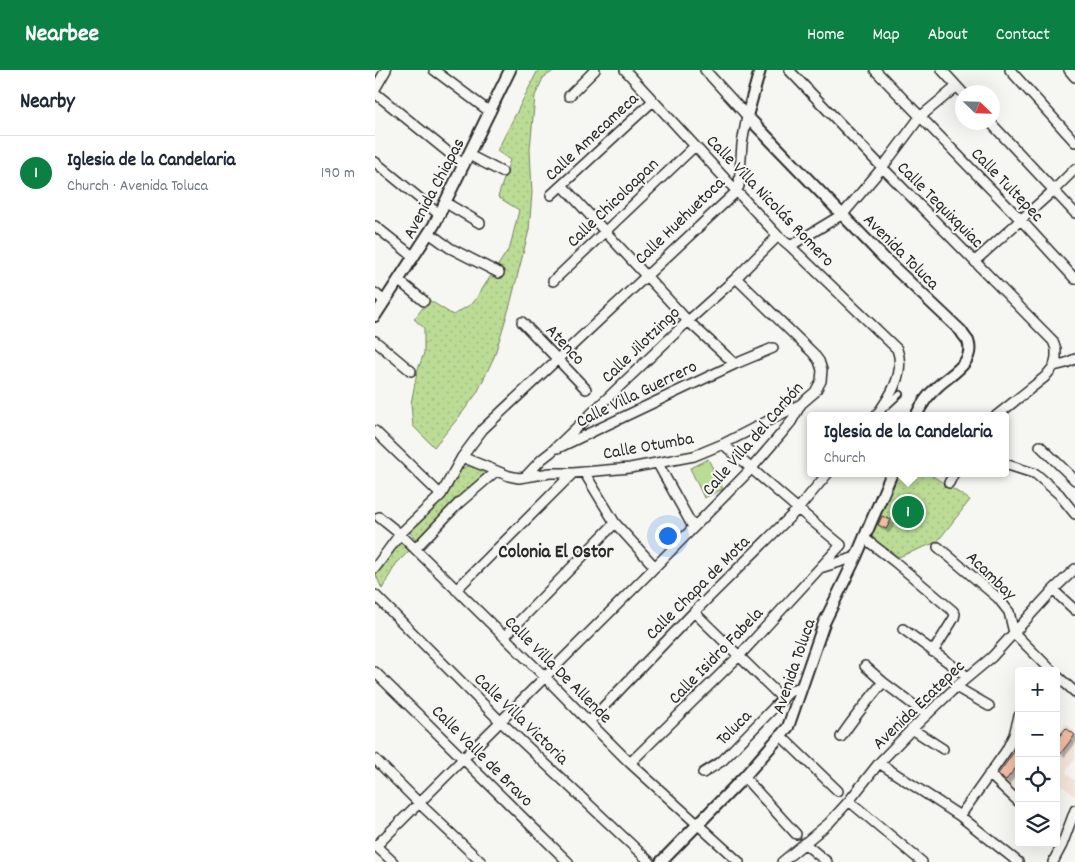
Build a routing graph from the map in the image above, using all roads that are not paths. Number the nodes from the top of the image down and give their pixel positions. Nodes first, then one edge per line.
1 (386, 70) edge
2 (510, 70) edge
3 (595, 70) edge
4 (625, 70) edge
5 (705, 70) edge
6 (760, 70) edge
7 (789, 70) edge
8 (875, 70) edge
9 (942, 70) edge
10 (1010, 70) edge
11 (1069, 70) edge
12 (439, 72) edge
13 (884, 74) edge
14 (1075, 77) edge
15 (955, 85) edge
16 (375, 89) edge
17 (375, 93) edge
18 (955, 93) edge
19 (569, 96) dead end
20 (653, 101) junction
21 (490, 112) junction
22 (747, 116) junction
23 (919, 117) junction
24 (998, 130) edge
25 (1075, 142) edge
26 (695, 146) junction
27 (469, 156) junction
28 (375, 162) edge
29 (464, 165) junction
30 (882, 168) junction
31 (1075, 169) edge
32 (502, 172) dead end
33 (562, 185) junction
34 (1054, 190) junction
35 (736, 192) junction
36 (551, 195) dead end
37 (446, 203) junction
38 (1075, 212) edge
39 (843, 214) junction
40 (440, 215) junction
41 (1021, 220) junction
42 (480, 223) dead end
43 (375, 226) edge
44 (605, 232) junction
45 (429, 233) junction
46 (778, 236) junction
47 (790, 246) junction
48 (414, 257) junction
49 (975, 261) junction
50 (499, 273) dead end
51 (646, 276) junction
52 (735, 278) junction
53 (1075, 279) edge
54 (398, 280) junction
55 (553, 281) dead end
56 (375, 293) edge
57 (384, 301) junction
58 (424, 301) dead end
59 (375, 316) edge
60 (688, 321) junction
61 (522, 322) dead end
62 (375, 341) edge
63 (773, 348) dead end
64 (557, 359) junction
65 (1075, 359) edge
66 (735, 364) junction
67 (1054, 366) junction
68 (411, 371) dead end
69 (585, 389) dead end
70 (900, 394) dead end
71 (801, 404) junction
72 (879, 412) edge
73 (880, 412) edge
74 (918, 412) edge
75 (1001, 412) edge
76 (375, 431) edge
77 (723, 444) junction
78 (1040, 446) dead end
79 (551, 452) junction
80 (462, 457) junction
81 (542, 459) junction
82 (658, 464) junction
83 (1009, 465) edge
84 (751, 469) junction
85 (496, 471) junction
86 (584, 472) junction
87 (550, 473) junction
88 (573, 473) junction
89 (525, 477) junction
90 (825, 477) edge
91 (890, 477) edge
92 (952, 477) edge
93 (1075, 480) edge
94 (949, 483) dead end
95 (441, 495) junction
96 (797, 509) junction
97 (1075, 514) edge
98 (379, 516) dead end
99 (615, 523) junction
100 (693, 527) junction
101 (400, 534) junction
102 (865, 538) junction
103 (938, 547) dead end
104 (415, 549) junction
105 (856, 557) junction
106 (655, 566) junction
107 (375, 568) edge
108 (820, 568) junction
109 (1075, 569) edge
110 (457, 590) junction
111 (1053, 590) junction
112 (375, 595) edge
113 (1075, 610) edge
114 (694, 612) junction
115 (903, 629) dead end
116 (1014, 633) junction
117 (504, 637) junction
118 (933, 652) junction
119 (739, 656) junction
120 (865, 666) dead end
121 (1041, 667) edge
122 (375, 672) edge
123 (545, 677) junction
124 (968, 677) junction
125 (1060, 679) edge
126 (883, 682) junction
127 (802, 687) junction
128 (956, 687) junction
129 (1075, 692) edge
130 (783, 699) junction
131 (989, 706) dead end
132 (927, 715) junction
133 (500, 722) junction
134 (589, 722) junction
135 (912, 729) junction
136 (1015, 731) edge
137 (781, 736) junction
138 (841, 737) dead end
139 (943, 749) dead end
140 (464, 758) junction
141 (375, 759) edge
142 (630, 763) junction
143 (879, 763) junction
144 (703, 773) dead end
145 (989, 774) junction
146 (744, 777) junction
147 (838, 791) dead end
148 (1015, 798) edge
149 (849, 801) junction
150 (419, 803) junction
151 (1075, 810) edge
152 (960, 816) junction
153 (698, 824) junction
154 (796, 834) dead end
155 (804, 843) junction
156 (375, 846) edge
157 (393, 862) edge
158 (481, 862) edge
159 (568, 862) edge
160 (650, 862) edge
161 (661, 862) edge
162 (739, 862) edge
163 (783, 862) edge
164 (827, 862) edge
165 (923, 862) edge
166 (1019, 862) edge
167 (1053, 862) edge

1 - 16 street
2 - 21 street, Avenida Chiapas
3 - 19 street
4 - 20 street, Calle Villa Nicolás Romero
5 - 22 street
6 - 22 street, Calle Huehuetoca
7 - 30 street, Calle Tequixquiac
8 - 13 street, Calle Tultepec
9 - 15 street
10 - 25 street
11 - 14 street
12 - 21 street
13 - 23 street, Calle Tultepec
17 - 29 street
18 - 23 street
20 - 26 street, Calle Villa Nicolás Romero
20 - 33 street, Calle Amecameca
21 - 27 street, Avenida Chiapas
22 - 35 street, Calle Huehuetoca
22 - 39 street, Avenida Toluca
23 - 30 street
23 - 41 street, Calle Tultepec
24 - 34 street
26 - 35 street, Calle Villa Nicolás Romero
26 - 44 street, Calle Chicoloapan
27 - 29 street, Avenida Chiapas
27 - 32 street
28 - 40 street
29 - 37 street, Avenida Chiapas
30 - 39 street
30 - 49 street, Calle Tequixquiac
31 - 34 street
33 - 36 street, Calle Amecameca
33 - 44 street
34 - 38 street
34 - 41 street
35 - 46 street, Calle Villa Nicolás Romero
35 - 51 street, Calle Huehuetoca
37 - 40 street, Avenida Chiapas
37 - 42 street
39 - 47 street
39 - 74 street, Avenida Toluca
40 - 45 street, Avenida Chiapas
41 - 49 street
41 - 53 street, Calle Tultepec
43 - 48 street
44 - 51 street
44 - 55 street, Calle Chicoloapan
45 - 48 street, Avenida Chiapas
45 - 50 street
46 - 47 street, Calle Villa Nicolás Romero
46 - 52 street, Calle Jilotzingo
47 - 72 street, Calle Villa Nicolás Romero
48 - 54 street, Avenida Chiapas
49 - 67 street, Calle Tequixquiac
51 - 60 street
51 - 64 street, Calle Huehuetoca
52 - 60 street, Calle Jilotzingo
52 - 71 street, Calle Villa del Carbón
54 - 57 street, Avenida Chiapas
54 - 58 street
56 - 57 street
57 - 59 street, Avenida Chiapas
60 - 66 street
60 - 79 street, Calle Jilotzingo
61 - 64 street, Atenco
62 - 68 street
63 - 66 street, Calle Villa Guerrero
64 - 69 street, Atenco
64 - 80 street, Calle Huehuetoca
65 - 67 street
66 - 79 street, Calle Villa Guerrero
67 - 75 street
70 - 73 lane
71 - 77 street, Calle Otumba
71 - 84 street, Calle Villa del Carbón
76 - 95 street
77 - 82 street, Calle Otumba
77 - 84 street
78 - 93 street
79 - 81 street, Calle Jilotzingo
80 - 85 street, Calle Otumba
80 - 95 street
81 - 87 street
81 - 89 street, Calle Jilotzingo
82 - 86 street, Calle Otumba
82 - 100 street
83 - 97 street
84 - 96 street
84 - 100 street, Calle Villa del Carbón
85 - 89 street, Calle Otumba
85 - 104 street
86 - 88 street, Calle Otumba
86 - 99 street
87 - 88 street, Calle Otumba
87 - 89 street, Calle Otumba
88 - 110 street
90 - 96 street, Calle Chapa de Mota
91 - 102 street, Avenida Toluca
92 - 94 street
95 - 101 street
96 - 108 street, Calle Isidro Fabela
96 - 114 street, Calle Chapa de Mota
98 - 101 street, Calle Villa De Allende
99 - 106 street
99 - 117 street
100 - 106 street, Calle Villa del Carbón
101 - 104 street, Calle Villa De Allende
101 - 107 street
102 - 105 street, Avenida Toluca
102 - 118 street
103 - 116 street, Acambay
104 - 110 street, Calle Villa De Allende
105 - 108 street
105 - 127 street, Avenida Toluca
106 - 123 street, Calle Villa del Carbón
108 - 119 street, Calle Isidro Fabela
109 - 111 street, Avenida Ecatepec
110 - 117 street, Calle Villa De Allende
111 - 113 street
111 - 116 street, Avenida Ecatepec
112 - 133 street, Calle Villa Victoria
114 - 119 street
114 - 134 street, Calle Chapa de Mota
115 - 118 street
116 - 121 street
116 - 124 street, Avenida Ecatepec
117 - 123 street, Calle Villa De Allende
118 - 124 street
119 - 130 street
119 - 142 street, Calle Isidro Fabela
120 - 126 street
122 - 140 street, Calle Valle de Bravo
123 - 133 street, Calle Villa del Carbón
123 - 134 street, Calle Villa De Allende
124 - 128 street, Avenida Ecatepec
125 - 129 street
126 - 132 street
126 - 138 street
127 - 130 street, Toluca
127 - 137 street, Avenida Toluca
128 - 131 street
128 - 132 street, Avenida Ecatepec
130 - 144 street, Toluca
132 - 135 street, Avenida Ecatepec
133 - 140 street, Calle Villa del Carbón
133 - 160 street, Calle Villa Victoria
134 - 142 street, Calle Villa De Allende
135 - 139 street
135 - 143 street, Avenida Ecatepec
136 - 145 street
137 - 146 street, Avenida Toluca
137 - 147 street
140 - 150 street, Calle Villa del Carbón
140 - 159 street, Calle Valle de Bravo
141 - 150 street
142 - 153 street, Calle Villa De Allende
143 - 149 street, Avenida Ecatepec
143 - 152 street
145 - 148 street
145 - 152 street
146 - 153 street, Avenida Toluca
146 - 154 street
149 - 155 street, Avenida Ecatepec
149 - 165 street
150 - 156 street, Calle Villa del Carbón
150 - 158 street
151 - 167 street
152 - 166 street
153 - 161 street, Avenida Toluca
153 - 162 street, Calle Villa De Allende
155 - 163 street, Avenida Ecatepec
155 - 164 street
156 - 157 street

